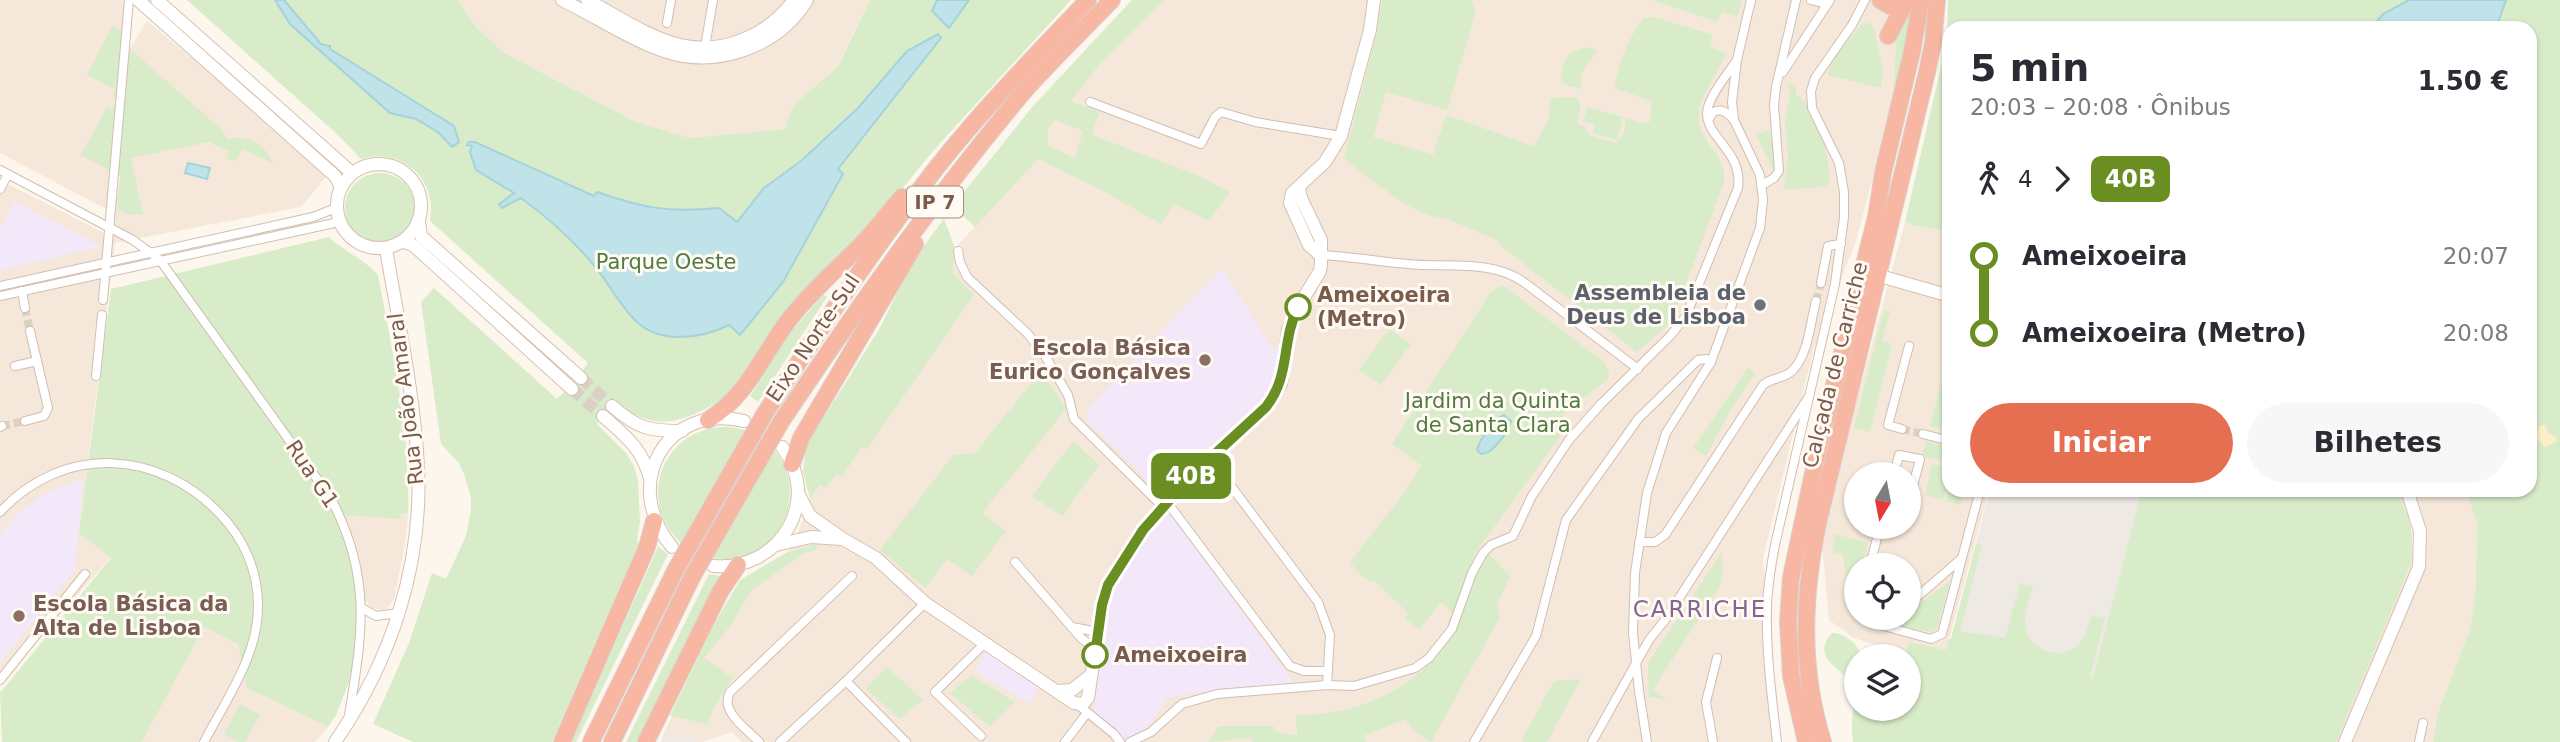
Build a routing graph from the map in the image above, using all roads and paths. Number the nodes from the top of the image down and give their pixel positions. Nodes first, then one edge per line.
1 (130, 0) edge
2 (138, 0) edge
3 (157, 0) edge
4 (562, 0) edge
5 (587, 0) edge
6 (671, 0) edge
7 (713, 0) edge
8 (794, 0) edge
9 (807, 0) edge
10 (1088, 0) edge
11 (1112, 0) edge
12 (1374, 0) edge
13 (1751, 0) edge
14 (1796, 0) edge
15 (1811, 0) edge
16 (1865, 0) edge
17 (1880, 0) edge
18 (1904, 0) edge
19 (1921, 0) edge
20 (1937, 0) edge
21 (1828, 2) edge
22 (667, 23) dead end
23 (1888, 36) dead end
24 (705, 47) junction
25 (1737, 60) junction
26 (1778, 81) junction
27 (1090, 102) dead end
28 (1734, 120) junction
29 (1708, 122) junction
30 (1341, 136) junction
31 (4, 172) edge
32 (352, 173) junction
33 (1762, 185) junction
34 (922, 186) junction
35 (341, 187) junction
36 (0, 189) edge
37 (944, 191) junction
38 (336, 208) junction
39 (1876, 217) junction
40 (339, 222) junction
41 (419, 222) junction
42 (110, 228) junction
43 (404, 242) junction
44 (1841, 244) junction
45 (386, 249) junction
46 (958, 251) dead end
47 (151, 253) junction
48 (1320, 255) junction
49 (160, 260) junction
50 (106, 268) junction
51 (1879, 273) junction
52 (1821, 283) tunnel mouth
53 (0, 286) edge
54 (22, 291) junction
55 (1942, 294) edge
56 (0, 296) edge
57 (103, 300) dead end
58 (1816, 301) tunnel mouth
59 (25, 308) tunnel mouth
60 (102, 315) dead end
61 (30, 331) tunnel mouth
62 (1909, 346) dead end
63 (37, 362) junction
64 (1710, 362) junction
65 (15, 366) dead end
66 (1638, 369) junction
67 (96, 376) dead end
68 (1811, 393) junction
69 (708, 420) junction
70 (25, 421) tunnel mouth
71 (744, 421) dead end
72 (1902, 429) dead end
73 (682, 431) junction
74 (1923, 434) tunnel mouth
75 (1942, 439) edge
76 (782, 447) dead end
77 (1210, 458) junction
78 (1897, 462) edge
79 (1919, 462) edge
80 (792, 464) junction
81 (650, 478) junction
82 (798, 493) junction
83 (1978, 497) edge
84 (2409, 497) edge
85 (1165, 504) junction
86 (0, 512) edge
87 (654, 521) junction
88 (843, 539) junction
89 (1639, 542) junction
90 (776, 545) junction
91 (672, 547) dead end
92 (1962, 558) junction
93 (1015, 562) dead end
94 (738, 565) junction
95 (713, 566) dead end
96 (85, 574) dead end
97 (852, 576) dead end
98 (1921, 594) edge
99 (925, 603) junction
100 (362, 608) junction
101 (399, 613) junction
102 (1072, 627) junction
103 (1898, 630) edge
104 (1098, 632) junction
105 (986, 642) junction
106 (1096, 649) junction
107 (1717, 658) dead end
108 (1636, 664) junction
109 (1328, 671) junction
110 (0, 680) edge
111 (846, 681) junction
112 (1327, 685) junction
113 (1080, 699) junction
114 (347, 723) junction
115 (2423, 723) dead end
116 (981, 736) dead end
117 (204, 742) edge
118 (335, 742) edge
119 (562, 742) edge
120 (591, 742) edge
121 (611, 742) edge
122 (646, 742) edge
123 (759, 742) edge
124 (780, 742) edge
125 (906, 742) edge
126 (1065, 742) edge
127 (1120, 742) edge
128 (1130, 742) edge
129 (1474, 742) edge
130 (1592, 742) edge
131 (1647, 742) edge
132 (1713, 742) edge
133 (1777, 742) edge
134 (1806, 742) edge
135 (1823, 742) edge
136 (2345, 742) edge
137 (2419, 742) edge

1 - 42 street
2 - 35 street
3 - 32 street
4 - 9 street
5 - 24 street
6 - 22 street
7 - 24 street
8 - 24 street
10 - 34 highway, Eixo Norte-Sul / IP 7
11 - 37 highway, Eixo Norte-Sul / IP 7
12 - 30 street
13 - 25 street
14 - 26 street
15 - 21 street
16 - 44 street, Calçada de Carriche
17 - 18 highway
18 - 23 highway
19 - 39 highway, Calçada de Carriche
20 - 51 highway, Calçada de Carriche
21 - 26 street
25 - 28 street
25 - 29 street
26 - 33 street
27 - 30 street
28 - 29 street
28 - 33 street
29 - 66 street
30 - 48 street
31 - 36 street
31 - 42 street, Rua G1
32 - 35 street
32 - 41 street
33 - 64 street
34 - 69 highway
34 - 120 highway, Eixo Norte-Sul / IP 7, bridge
35 - 38 street
37 - 80 highway
37 - 121 highway, Eixo Norte-Sul / IP 7, bridge
38 - 40 street
38 - 47 street
39 - 51 highway
39 - 134 highway, Calçada de Carriche
40 - 45 street
40 - 49 street
41 - 43 street
41 - 43 street
42 - 47 street, Rua G1
42 - 50 street
43 - 45 street
44 - 52 street
44 - 68 street, Calçada de Carriche
45 - 101 street, Rua João Amaral
46 - 85 street
47 - 49 street, Rua G1
47 - 50 street
48 - 66 street
48 - 77 street
49 - 50 street
49 - 100 street, Rua G1
50 - 53 street
50 - 54 street
50 - 57 street
51 - 55 street
51 - 135 highway, Calçada de Carriche
54 - 56 street
54 - 59 street
58 - 89 street
60 - 67 street
61 - 63 street
62 - 72 street
63 - 65 street
63 - 70 street
64 - 89 street
64 - 129 street
66 - 112 street
68 - 108 street
68 - 133 street, Calçada de Carriche
69 - 71 street
69 - 73 street
73 - 81 street
73 - 81 street
74 - 75 street
76 - 80 street
77 - 85 street
77 - 109 street
78 - 79 street
80 - 82 street
81 - 87 street
82 - 88 street
82 - 90 street
83 - 92 street
84 - 136 street
85 - 104 street
85 - 109 street
86 - 117 street
87 - 91 street
87 - 119 highway
88 - 90 street
88 - 99 street
89 - 108 street
90 - 94 street
92 - 98 street
92 - 103 street
93 - 102 street
94 - 95 street
94 - 122 highway
96 - 110 street
97 - 123 street
99 - 105 street
99 - 111 street
100 - 101 street
100 - 114 street, Rua G1
101 - 114 street, Rua João Amaral
102 - 104 street
102 - 106 street
104 - 106 street
105 - 113 street
105 - 116 street
106 - 113 street
107 - 132 street
108 - 130 street
108 - 131 street
109 - 112 street
111 - 124 street
111 - 125 street
112 - 128 street
113 - 126 street
113 - 127 street
114 - 118 street, Rua João Amaral
115 - 137 street

